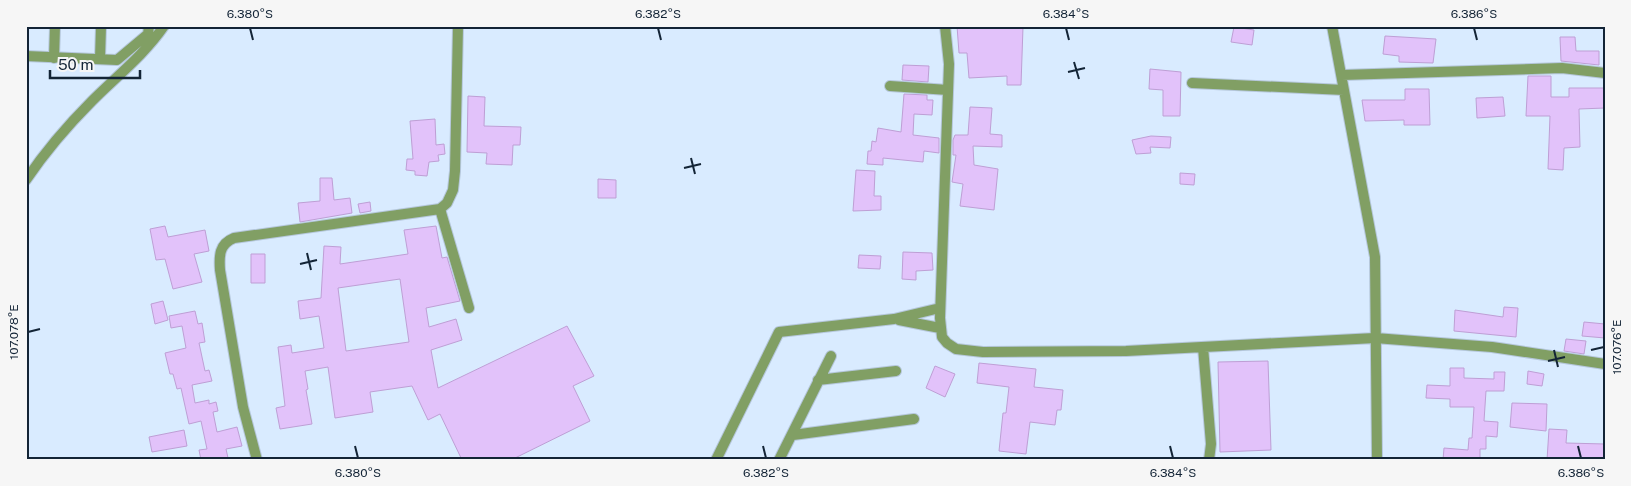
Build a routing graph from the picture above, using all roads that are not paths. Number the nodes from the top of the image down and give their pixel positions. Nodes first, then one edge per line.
1 (55, 26) edge
2 (101, 26) edge
3 (149, 26) edge
4 (164, 26) edge
5 (458, 26) edge
6 (945, 26) edge
7 (1332, 26) edge
8 (26, 56) edge
9 (54, 58) junction
10 (100, 59) junction
11 (1605, 73) edge
12 (1342, 75) junction
13 (1192, 83) dead end
14 (890, 86) dead end
15 (948, 90) junction
16 (1344, 90) junction
17 (26, 180) edge
18 (440, 209) junction
19 (469, 308) dead end
20 (940, 308) junction
21 (894, 319) junction
22 (940, 328) junction
23 (1375, 338) junction
24 (1203, 347) junction
25 (831, 356) dead end
26 (1605, 364) edge
27 (896, 371) dead end
28 (818, 380) junction
29 (914, 419) dead end
30 (793, 435) junction
31 (257, 460) edge
32 (716, 460) edge
33 (779, 460) edge
34 (1209, 460) edge
35 (1377, 460) edge

1 - 9 street
2 - 10 street
3 - 10 street
4 - 17 street
5 - 18 street
6 - 15 street
7 - 12 street
8 - 9 street
9 - 10 street
11 - 12 street
12 - 16 street
13 - 16 street
14 - 15 street
15 - 20 street
16 - 23 street
18 - 19 street
18 - 31 street
20 - 21 street
20 - 22 street
21 - 22 street
21 - 32 street
22 - 24 street
23 - 24 street
23 - 26 street
23 - 35 street
24 - 34 street
25 - 28 street
27 - 28 street
28 - 30 street
29 - 30 street
30 - 33 street

